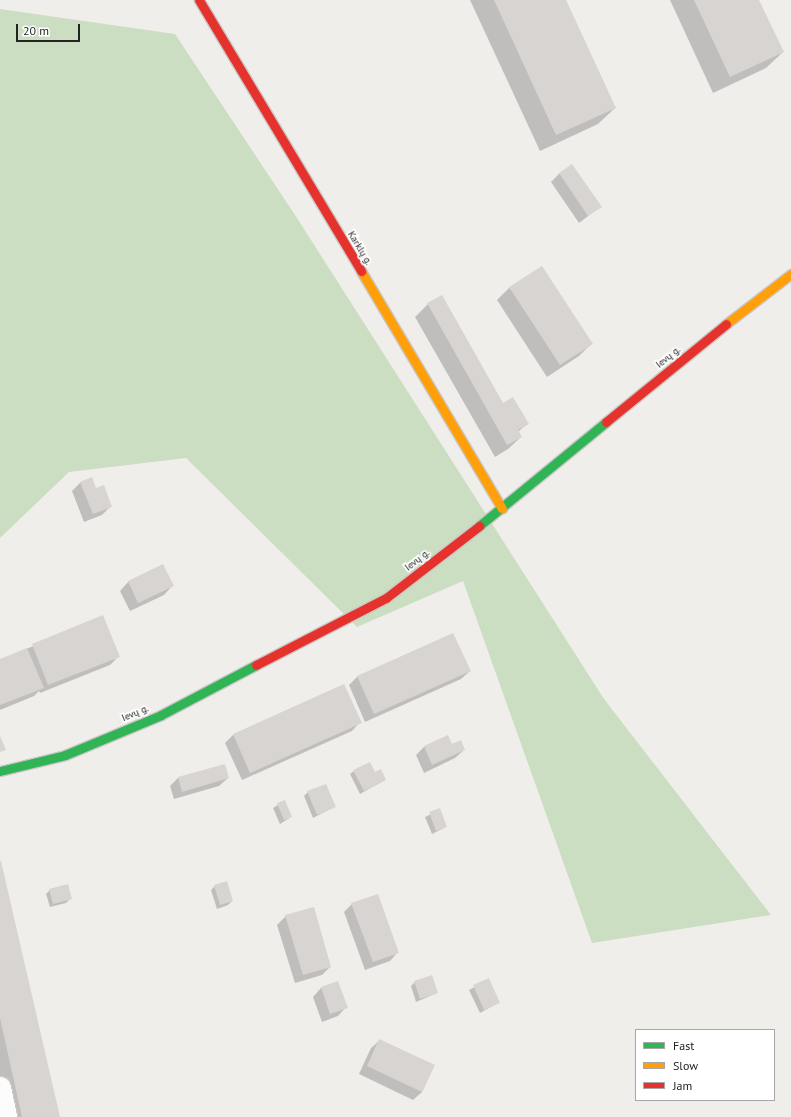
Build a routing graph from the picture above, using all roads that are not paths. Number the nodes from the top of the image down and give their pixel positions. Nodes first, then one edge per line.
1 (199, 0) edge
2 (791, 274) edge
3 (502, 508) junction
4 (0, 771) edge
5 (0, 1088) edge
6 (6, 1117) edge

1 - 3 street, Karklų g.
2 - 3 street, Ievų g.
3 - 4 street, Ievų g.
5 - 6 street

